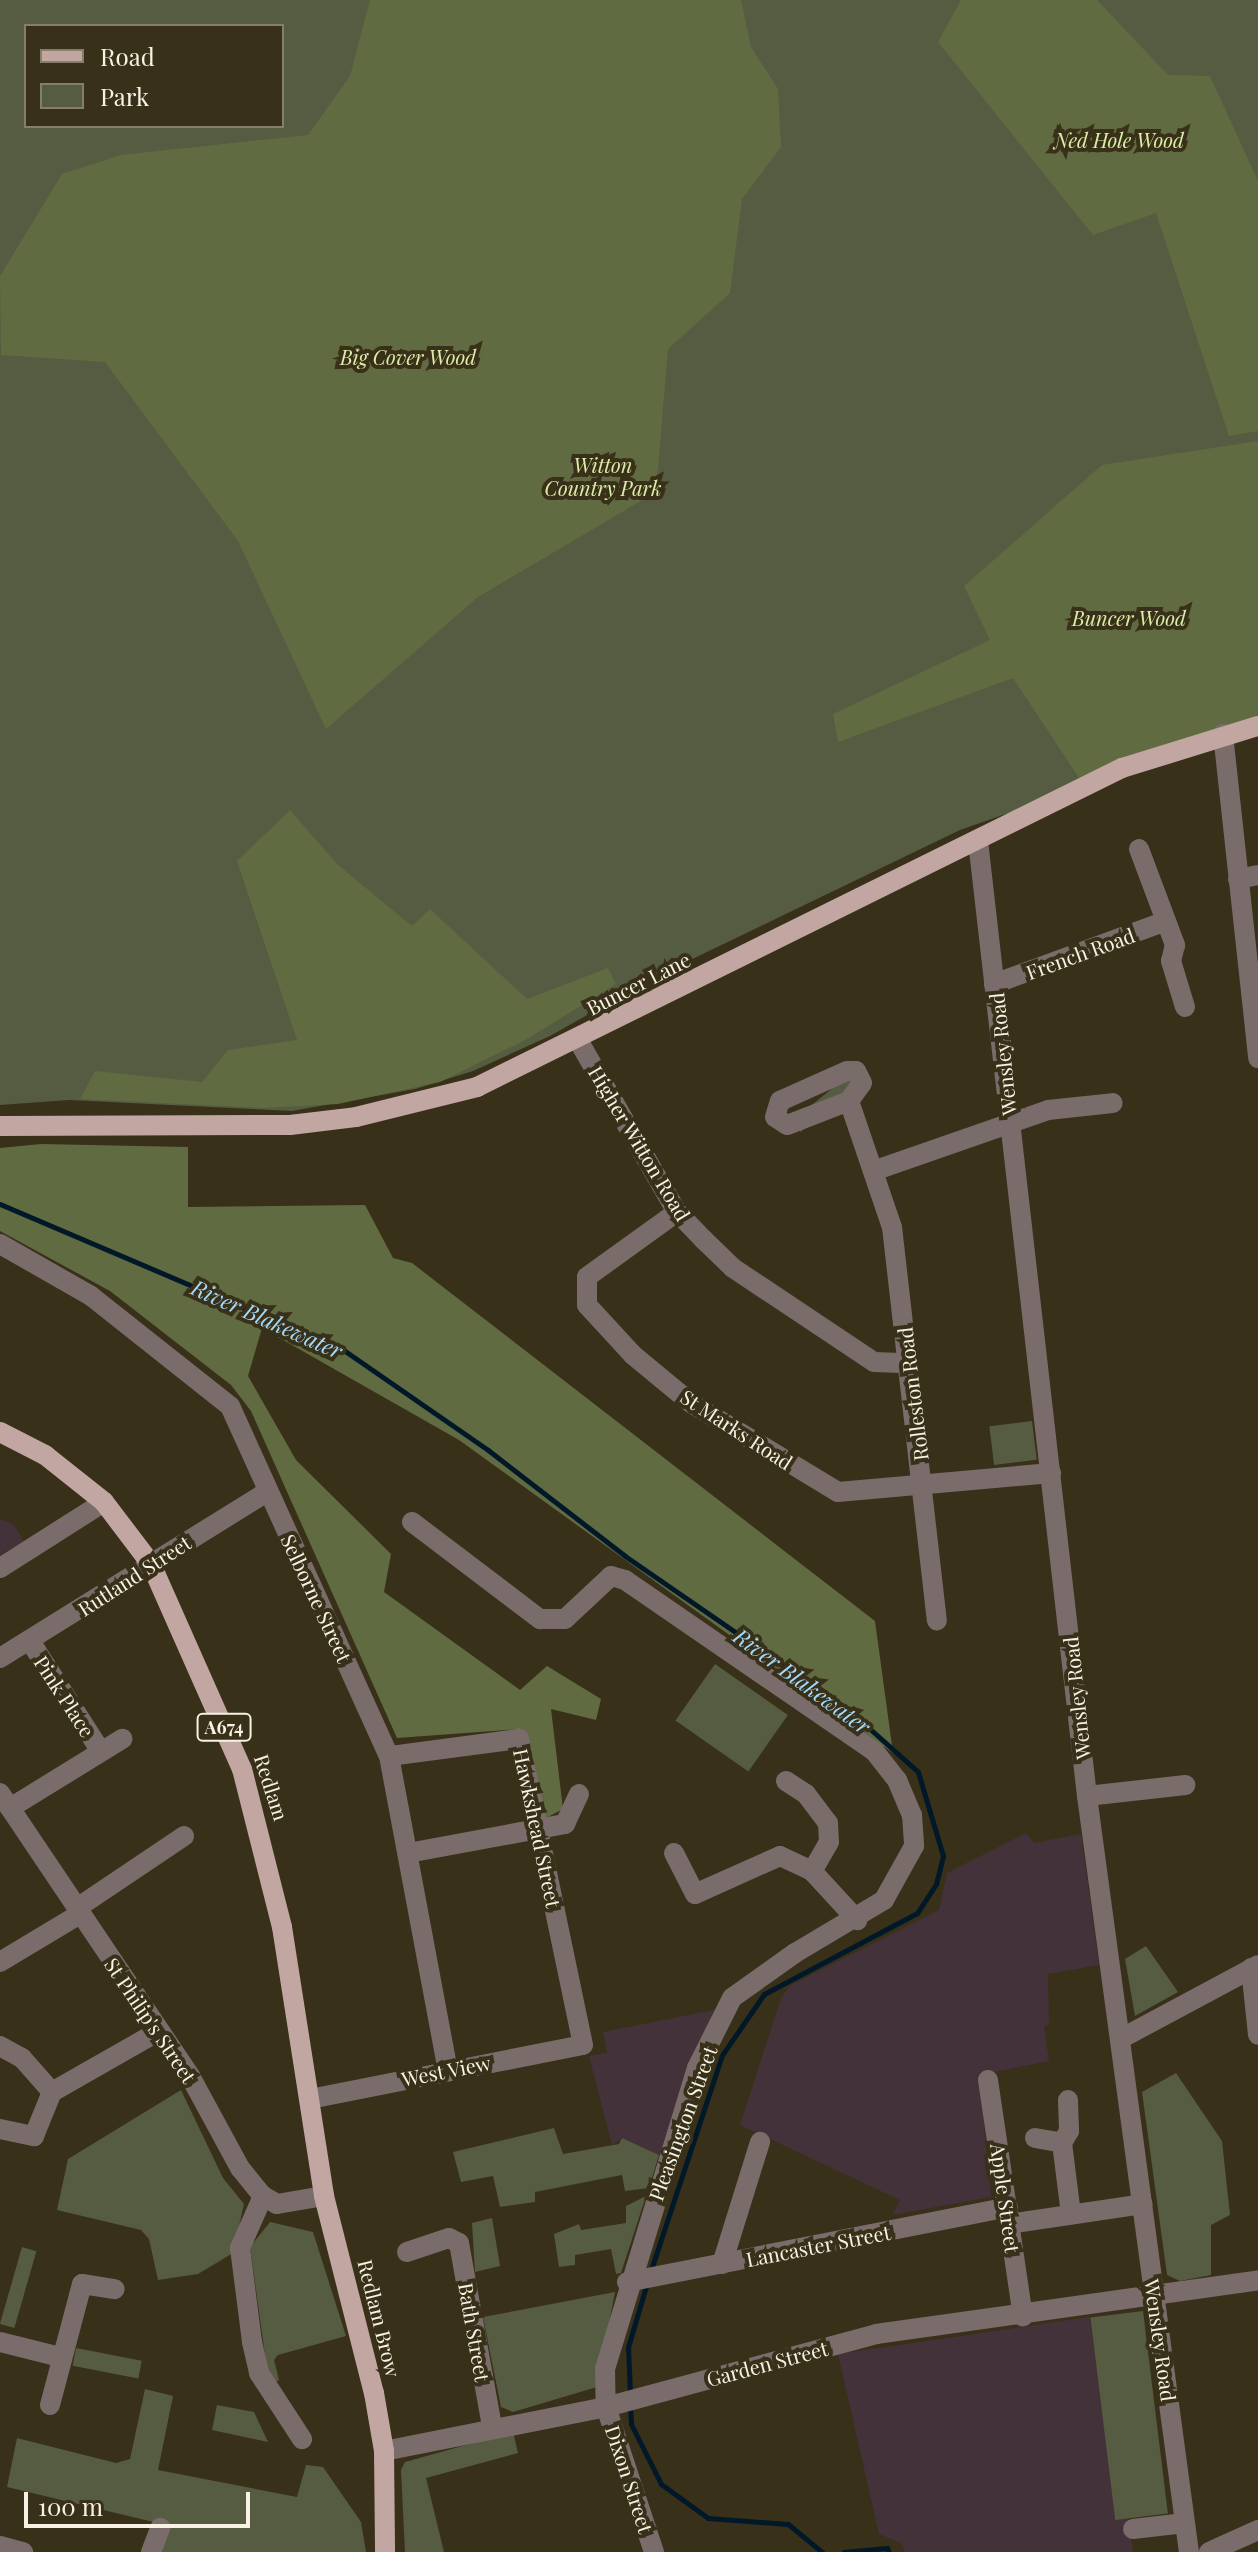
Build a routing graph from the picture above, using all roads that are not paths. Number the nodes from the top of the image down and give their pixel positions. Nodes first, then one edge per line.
1 (1258, 726) edge
2 (1223, 734) junction
3 (978, 841) junction
4 (1139, 849) dead end
5 (1248, 877) edge
6 (1166, 921) junction
7 (994, 984) junction
8 (1185, 1007) dead end
9 (578, 1040) junction
10 (1258, 1058) edge
11 (849, 1101) dead end
12 (1113, 1103) dead end
13 (1009, 1123) junction
14 (0, 1126) edge
15 (876, 1170) junction
16 (677, 1212) junction
17 (0, 1244) edge
18 (907, 1363) junction
19 (0, 1432) edge
20 (1051, 1473) junction
21 (924, 1482) junction
22 (267, 1492) junction
23 (104, 1502) junction
24 (412, 1522) dead end
25 (151, 1564) junction
26 (0, 1568) edge
27 (937, 1620) dead end
28 (30, 1641) junction
29 (0, 1658) edge
30 (122, 1739) dead end
31 (100, 1750) junction
32 (389, 1756) junction
33 (786, 1781) dead end
34 (1185, 1785) dead end
35 (579, 1794) dead end
36 (1087, 1796) junction
37 (5, 1800) edge
38 (539, 1829) junction
39 (184, 1836) dead end
40 (408, 1853) junction
41 (674, 1853) dead end
42 (812, 1871) junction
43 (78, 1911) junction
44 (857, 1920) junction
45 (0, 1962) edge
46 (1254, 1967) edge
47 (159, 2031) junction
48 (1258, 2035) edge
49 (1122, 2038) junction
50 (583, 2045) joint
51 (0, 2046) edge
52 (448, 2070) junction
53 (988, 2080) dead end
54 (52, 2092) junction
55 (310, 2099) junction
56 (1068, 2100) dead end
57 (0, 2129) edge
58 (1035, 2138) dead end
59 (760, 2142) dead end
60 (1062, 2143) junction
61 (263, 2196) junction
62 (324, 2196) junction
63 (1143, 2204) junction
64 (1071, 2214) junction
65 (1008, 2215) junction
66 (407, 2252) dead end
67 (722, 2264) junction
68 (643, 2279) junction
69 (1258, 2280) edge
70 (115, 2289) dead end
71 (1155, 2297) junction
72 (1023, 2316) junction
73 (0, 2342) edge
74 (60, 2357) junction
75 (623, 2402) junction
76 (50, 2405) dead end
77 (492, 2426) junction
78 (302, 2439) dead end
79 (384, 2451) junction
80 (1185, 2523) junction
81 (160, 2528) dead end
82 (1133, 2529) dead end
83 (1258, 2530) edge
84 (0, 2546) edge
85 (23, 2552) edge
86 (151, 2552) edge
87 (385, 2552) edge
88 (654, 2552) edge
89 (1189, 2552) edge
90 (1209, 2552) edge

1 - 2 main road, Buncer Lane
2 - 3 main road, Buncer Lane
2 - 5 street
3 - 7 street, Wensley Road
3 - 9 main road, Buncer Lane
4 - 6 street
5 - 10 street
6 - 7 street, French Road
6 - 8 street
7 - 13 street, Wensley Road
9 - 14 main road, Buncer Lane
9 - 16 street, Higher Witton Road
11 - 15 street, Rolleston Road
12 - 13 street
13 - 15 street
13 - 20 street, Wensley Road
15 - 18 street, Rolleston Road
16 - 18 street, Higher Witton Road
16 - 21 street, St Marks Road
17 - 22 street, Selborne Street
18 - 21 street, Rolleston Road
19 - 23 main road, Redlam / A674
20 - 21 street, St Marks Road
20 - 36 street, Wensley Road
21 - 27 street, Rolleston Road
22 - 25 street, Rutland Street
22 - 32 street, Selborne Street
23 - 25 main road, Redlam / A674
23 - 26 street
24 - 44 street, Pleasington Street
25 - 28 street, Rutland Street
25 - 55 main road, Redlam / A674
28 - 29 street, Rutland Street
28 - 31 street, Pink Place
30 - 31 street
31 - 37 street
32 - 38 street, Hawkshead Street
32 - 40 street, Selborne Street
33 - 42 street
34 - 36 street
35 - 38 street
36 - 49 street, Wensley Road
37 - 43 street, St Philip's Street
38 - 40 street
38 - 50 street, Hawkshead Street
39 - 43 street
40 - 52 street, Selborne Street
41 - 42 street
42 - 44 street
43 - 45 street
43 - 47 street, St Philip's Street
44 - 68 street, Pleasington Street
46 - 48 street
46 - 49 street
47 - 54 street
47 - 61 street, St Philip's Street
49 - 63 street, Wensley Road
50 - 52 street, West View
51 - 54 street
52 - 55 street, West View
53 - 65 street, Apple Street
54 - 57 street
55 - 62 main road, Redlam Brow / A674
56 - 60 street
58 - 60 street
59 - 67 street
60 - 64 street
61 - 62 street
61 - 78 street
62 - 79 main road, Redlam Brow / A674
63 - 64 street, Lancaster Street
63 - 71 street, Wensley Road
64 - 65 street, Lancaster Street
65 - 67 street, Lancaster Street
65 - 72 street, Apple Street
66 - 77 street, Bath Street
67 - 68 street, Lancaster Street
68 - 75 street, Pleasington Street
69 - 71 street, Garden Street
70 - 74 street
71 - 72 street, Garden Street
71 - 80 street, Wensley Road
72 - 75 street, Garden Street
73 - 74 street
74 - 76 street
75 - 77 street, Garden Street
75 - 88 street, Dixon Street
77 - 79 street, Garden Street
79 - 87 main road, Redlam Brow / A674
80 - 82 street
80 - 89 street, Wensley Road
81 - 86 street
83 - 90 street
84 - 85 street

